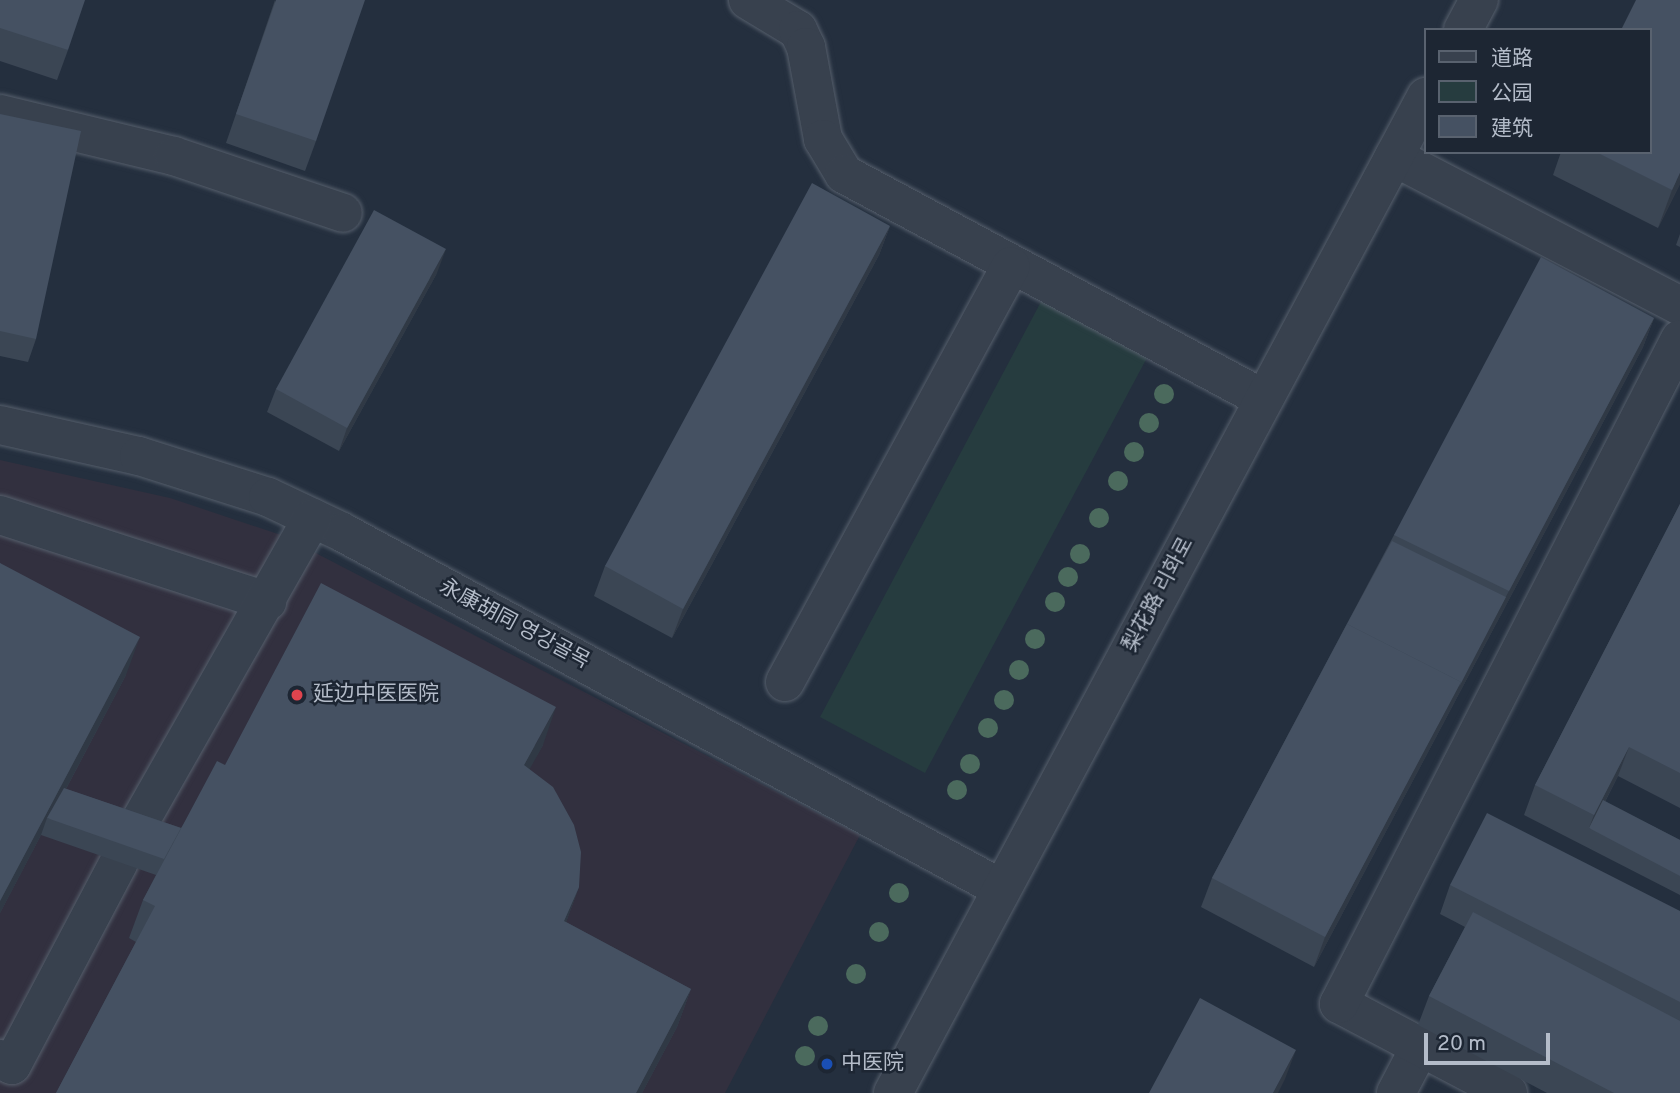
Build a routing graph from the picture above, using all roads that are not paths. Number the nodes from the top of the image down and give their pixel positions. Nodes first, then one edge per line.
1 (748, 0) edge
2 (1479, 0) edge
3 (1464, 28) edge
4 (1424, 101) edge
5 (0, 114) edge
6 (1394, 157) junction
7 (343, 213) dead end
8 (1011, 266) junction
9 (1680, 306) edge
10 (1680, 339) edge
11 (1264, 399) junction
12 (0, 425) edge
13 (0, 515) edge
14 (312, 517) junction
15 (267, 601) junction
16 (785, 681) dead end
17 (1002, 889) junction
18 (1420, 1047) junction
19 (0, 1059) edge
20 (893, 1093) edge
21 (1396, 1093) edge
22 (1508, 1093) edge

1 - 8 street
2 - 3 street
4 - 6 street, 梨花路 리화로
5 - 7 street
6 - 9 street
6 - 11 street, 梨花路 리화로
8 - 11 street
8 - 16 street
10 - 18 street
11 - 17 street, 梨花路 리화로
12 - 14 street, 永康胡同 영강골목
13 - 15 street
14 - 15 street
14 - 17 street, 永康胡同 영강골목
15 - 19 street
17 - 20 street, 梨花路 리화로
18 - 21 street
18 - 22 street

